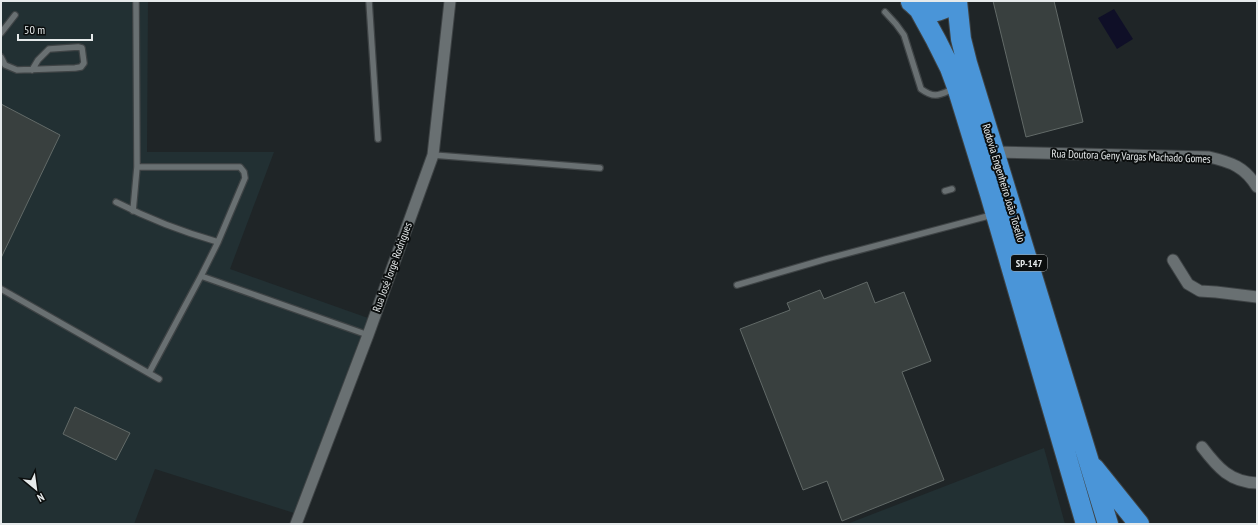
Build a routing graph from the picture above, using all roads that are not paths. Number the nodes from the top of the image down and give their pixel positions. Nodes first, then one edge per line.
1 (136, 1) edge
2 (369, 1) edge
3 (450, 1) edge
4 (956, 1) edge
5 (914, 5) edge
6 (885, 12) dead end
7 (15, 15) dead end
8 (1, 33) edge
9 (1, 57) edge
10 (32, 70) junction
11 (957, 87) junction
12 (378, 139) dead end
13 (994, 152) junction
14 (433, 155) junction
15 (137, 168) junction
16 (600, 168) dead end
17 (1257, 187) edge
18 (952, 189) dead end
19 (945, 191) dead end
20 (116, 202) dead end
21 (133, 210) junction
22 (996, 214) junction
23 (218, 242) junction
24 (1173, 260) dead end
25 (201, 276) junction
26 (737, 285) dead end
27 (1, 289) edge
28 (1257, 297) edge
29 (368, 335) junction
30 (149, 373) junction
31 (159, 379) dead end
32 (1202, 447) dead end
33 (1087, 458) junction
34 (1257, 483) edge
35 (296, 524) edge
36 (1086, 524) edge
37 (1108, 524) edge
38 (1139, 524) edge

1 - 15 lane
2 - 12 lane
3 - 14 street, Rua José Jorge Rodrigues
4 - 5 highway
4 - 13 highway, Rodovia Engenheiro João Tosello / SP-147
5 - 11 highway, Rodovia Engenheiro João Tosello / SP-147
6 - 11 lane
7 - 8 lane
9 - 10 lane
10 - 10 lane
11 - 22 highway, Rodovia Engenheiro João Tosello / SP-147
13 - 17 street, Rua Doutora Geny Vargas Machado Gomes
13 - 33 highway, Rodovia Engenheiro João Tosello / SP-147
14 - 16 lane
14 - 29 street, Rua José Jorge Rodrigues
15 - 21 lane
15 - 23 lane
18 - 19 lane
20 - 21 lane
21 - 23 lane
22 - 26 lane
22 - 36 highway, Rodovia Engenheiro João Tosello / SP-147
23 - 25 lane
24 - 28 street
25 - 29 lane
25 - 30 lane
27 - 30 lane
29 - 35 street, Rua José Jorge Rodrigues
30 - 31 lane
32 - 34 street
33 - 37 highway, Rodovia Engenheiro João Tosello / SP-147
33 - 38 highway

